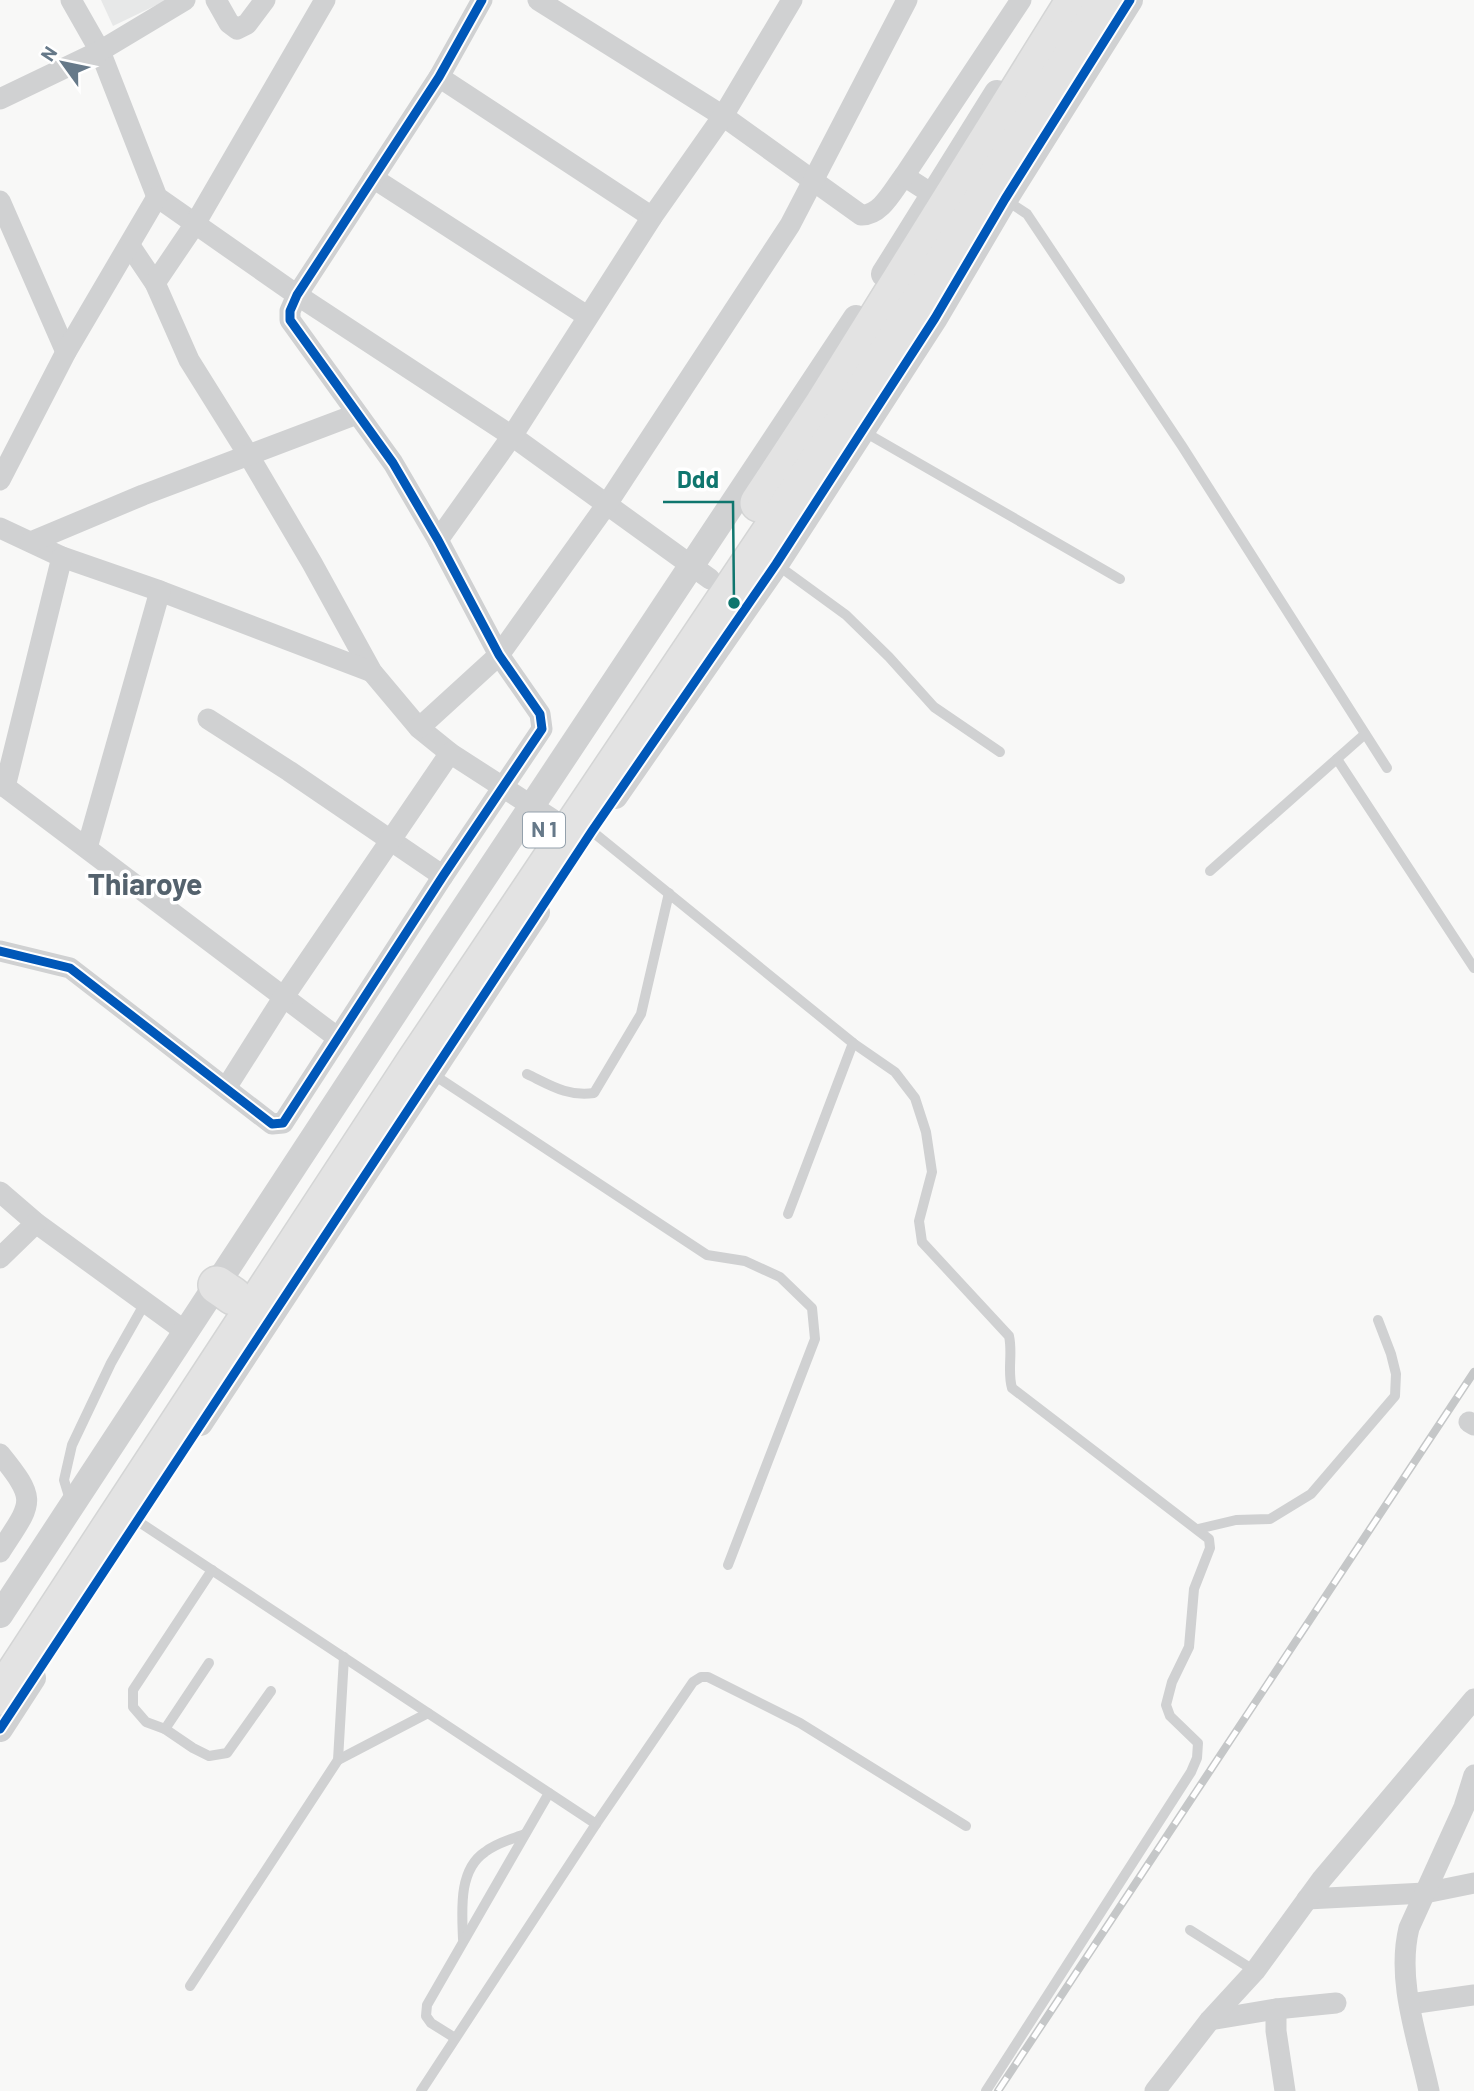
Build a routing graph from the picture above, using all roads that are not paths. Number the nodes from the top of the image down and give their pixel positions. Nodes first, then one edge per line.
1 (71, 0) edge
2 (184, 0) edge
3 (216, 0) edge
4 (265, 0) edge
5 (325, 0) edge
6 (482, 0) edge
7 (538, 0) edge
8 (907, 0) edge
9 (1021, 0) edge
10 (1057, 0) edge
11 (1075, 0) edge
12 (1107, 0) edge
13 (1130, 0) edge
14 (785, 3) edge
15 (100, 51) junction
16 (439, 77) junction
17 (0, 99) edge
18 (723, 116) junction
19 (904, 176) junction
20 (373, 178) junction
21 (812, 179) junction
22 (932, 194) junction
23 (996, 196) junction
24 (157, 197) junction
25 (0, 201) edge
26 (652, 217) junction
27 (195, 224) junction
28 (130, 246) junction
29 (155, 284) junction
30 (297, 296) junction
31 (587, 316) junction
32 (855, 337) junction
33 (66, 352) junction
34 (357, 414) junction
35 (853, 426) junction
36 (512, 436) junction
37 (249, 456) junction
38 (0, 480) edge
39 (607, 504) junction
40 (0, 528) edge
41 (438, 540) junction
42 (31, 542) junction
43 (62, 557) junction
44 (776, 564) junction
45 (701, 572) junction
46 (1120, 579) dead end
47 (160, 591) junction
48 (499, 655) junction
49 (372, 672) junction
50 (208, 719) dead end
51 (419, 728) junction
52 (1365, 734) junction
53 (1000, 752) dead end
54 (450, 753) junction
55 (1337, 759) junction
56 (1387, 768) dead end
57 (3, 785) edge
58 (504, 787) junction
59 (564, 819) junction
60 (390, 839) junction
61 (87, 848) junction
62 (1210, 871) dead end
63 (443, 876) junction
64 (669, 893) junction
65 (0, 951) edge
66 (1474, 968) edge
67 (283, 998) junction
68 (338, 1038) junction
69 (853, 1043) junction
70 (423, 1067) junction
71 (527, 1074) dead end
72 (226, 1088) junction
73 (0, 1192) edge
74 (788, 1214) dead end
75 (36, 1223) junction
76 (0, 1258) edge
77 (225, 1290) junction
78 (145, 1303) junction
79 (1378, 1320) dead end
80 (186, 1332) junction
81 (0, 1454) edge
82 (71, 1506) junction
83 (129, 1515) junction
84 (1198, 1529) junction
85 (0, 1552) edge
86 (728, 1565) dead end
87 (212, 1570) junction
88 (0, 1615) edge
89 (0, 1652) edge
90 (344, 1657) junction
91 (209, 1663) dead end
92 (271, 1691) dead end
93 (0, 1696) edge
94 (1474, 1699) edge
95 (428, 1713) junction
96 (165, 1729) junction
97 (0, 1730) edge
98 (338, 1760) junction
99 (1474, 1775) edge
100 (549, 1793) junction
101 (596, 1824) junction
102 (966, 1826) dead end
103 (525, 1834) junction
104 (1474, 1883) edge
105 (1425, 1893) junction
106 (1307, 1899) junction
107 (1191, 1930) dead end
108 (463, 1942) junction
109 (1255, 1971) junction
110 (190, 1986) dead end
111 (1474, 1995) edge
112 (1336, 2003) dead end
113 (1410, 2004) junction
114 (1276, 2009) junction
115 (1210, 2020) junction
116 (455, 2038) junction
117 (421, 2091) edge
118 (986, 2091) edge
119 (1155, 2091) edge
120 (1285, 2091) edge
121 (1429, 2091) edge

1 - 15 street
2 - 15 street
3 - 4 street
5 - 27 street
6 - 16 street
7 - 18 street
8 - 21 street
9 - 19 street
10 - 22 street
11 - 32 highway, N 1
12 - 23 highway, N 1
13 - 23 street
14 - 18 street
15 - 17 street
15 - 24 street
16 - 20 street
16 - 26 street
18 - 21 street
18 - 26 street
19 - 21 street
19 - 22 street
20 - 30 street
20 - 31 street
21 - 39 street
22 - 32 street
23 - 35 highway, N 1
23 - 52 lane
24 - 27 street
24 - 28 street
25 - 33 street
26 - 31 street
27 - 29 street
27 - 30 street
28 - 29 street
28 - 33 street
29 - 37 street
30 - 34 street
30 - 36 street
31 - 36 street
32 - 45 highway, N 1
33 - 38 street
34 - 37 street
34 - 41 street
35 - 44 street
35 - 46 lane
35 - 59 highway, N 1
36 - 39 street
36 - 41 street
37 - 42 street
37 - 49 street
39 - 45 street
39 - 48 street
40 - 42 street
41 - 48 street
42 - 43 street
43 - 47 street
43 - 57 street
44 - 53 lane
44 - 59 street
45 - 59 highway, N 1
47 - 49 street
47 - 61 street
48 - 51 street
48 - 58 street
49 - 51 street
50 - 60 street
51 - 54 street
52 - 55 lane
52 - 56 lane
54 - 58 street
54 - 60 street
55 - 62 lane
55 - 66 lane
57 - 61 street
58 - 59 street
58 - 63 street
59 - 64 lane
59 - 70 highway, N 1
59 - 77 highway, N 1
60 - 63 street
60 - 67 street
61 - 67 street
63 - 68 street
64 - 69 lane
64 - 71 lane
65 - 72 street
67 - 68 street
67 - 72 street
68 - 72 street
69 - 74 lane
69 - 84 lane
70 - 83 highway, N 1
70 - 86 lane
73 - 75 street
75 - 76 street
75 - 78 street
77 - 80 street
77 - 89 highway, N 1
78 - 80 street
78 - 82 lane
79 - 84 lane
80 - 82 street
81 - 85 street
82 - 88 street
83 - 87 lane
83 - 93 highway, N 1
83 - 97 street
84 - 118 lane
87 - 90 lane
87 - 96 lane
90 - 95 lane
90 - 98 lane
91 - 96 lane
92 - 96 lane
94 - 106 street
95 - 98 lane
95 - 100 lane
98 - 110 lane
99 - 105 street
100 - 101 lane
100 - 103 lane
101 - 102 lane
101 - 116 lane
103 - 108 lane
103 - 108 lane
104 - 105 street
105 - 106 street
105 - 113 street
106 - 109 street
107 - 109 lane
108 - 116 lane
109 - 115 street
111 - 113 street
112 - 114 street
113 - 121 street
114 - 115 street
114 - 120 street
115 - 119 street
116 - 117 lane

